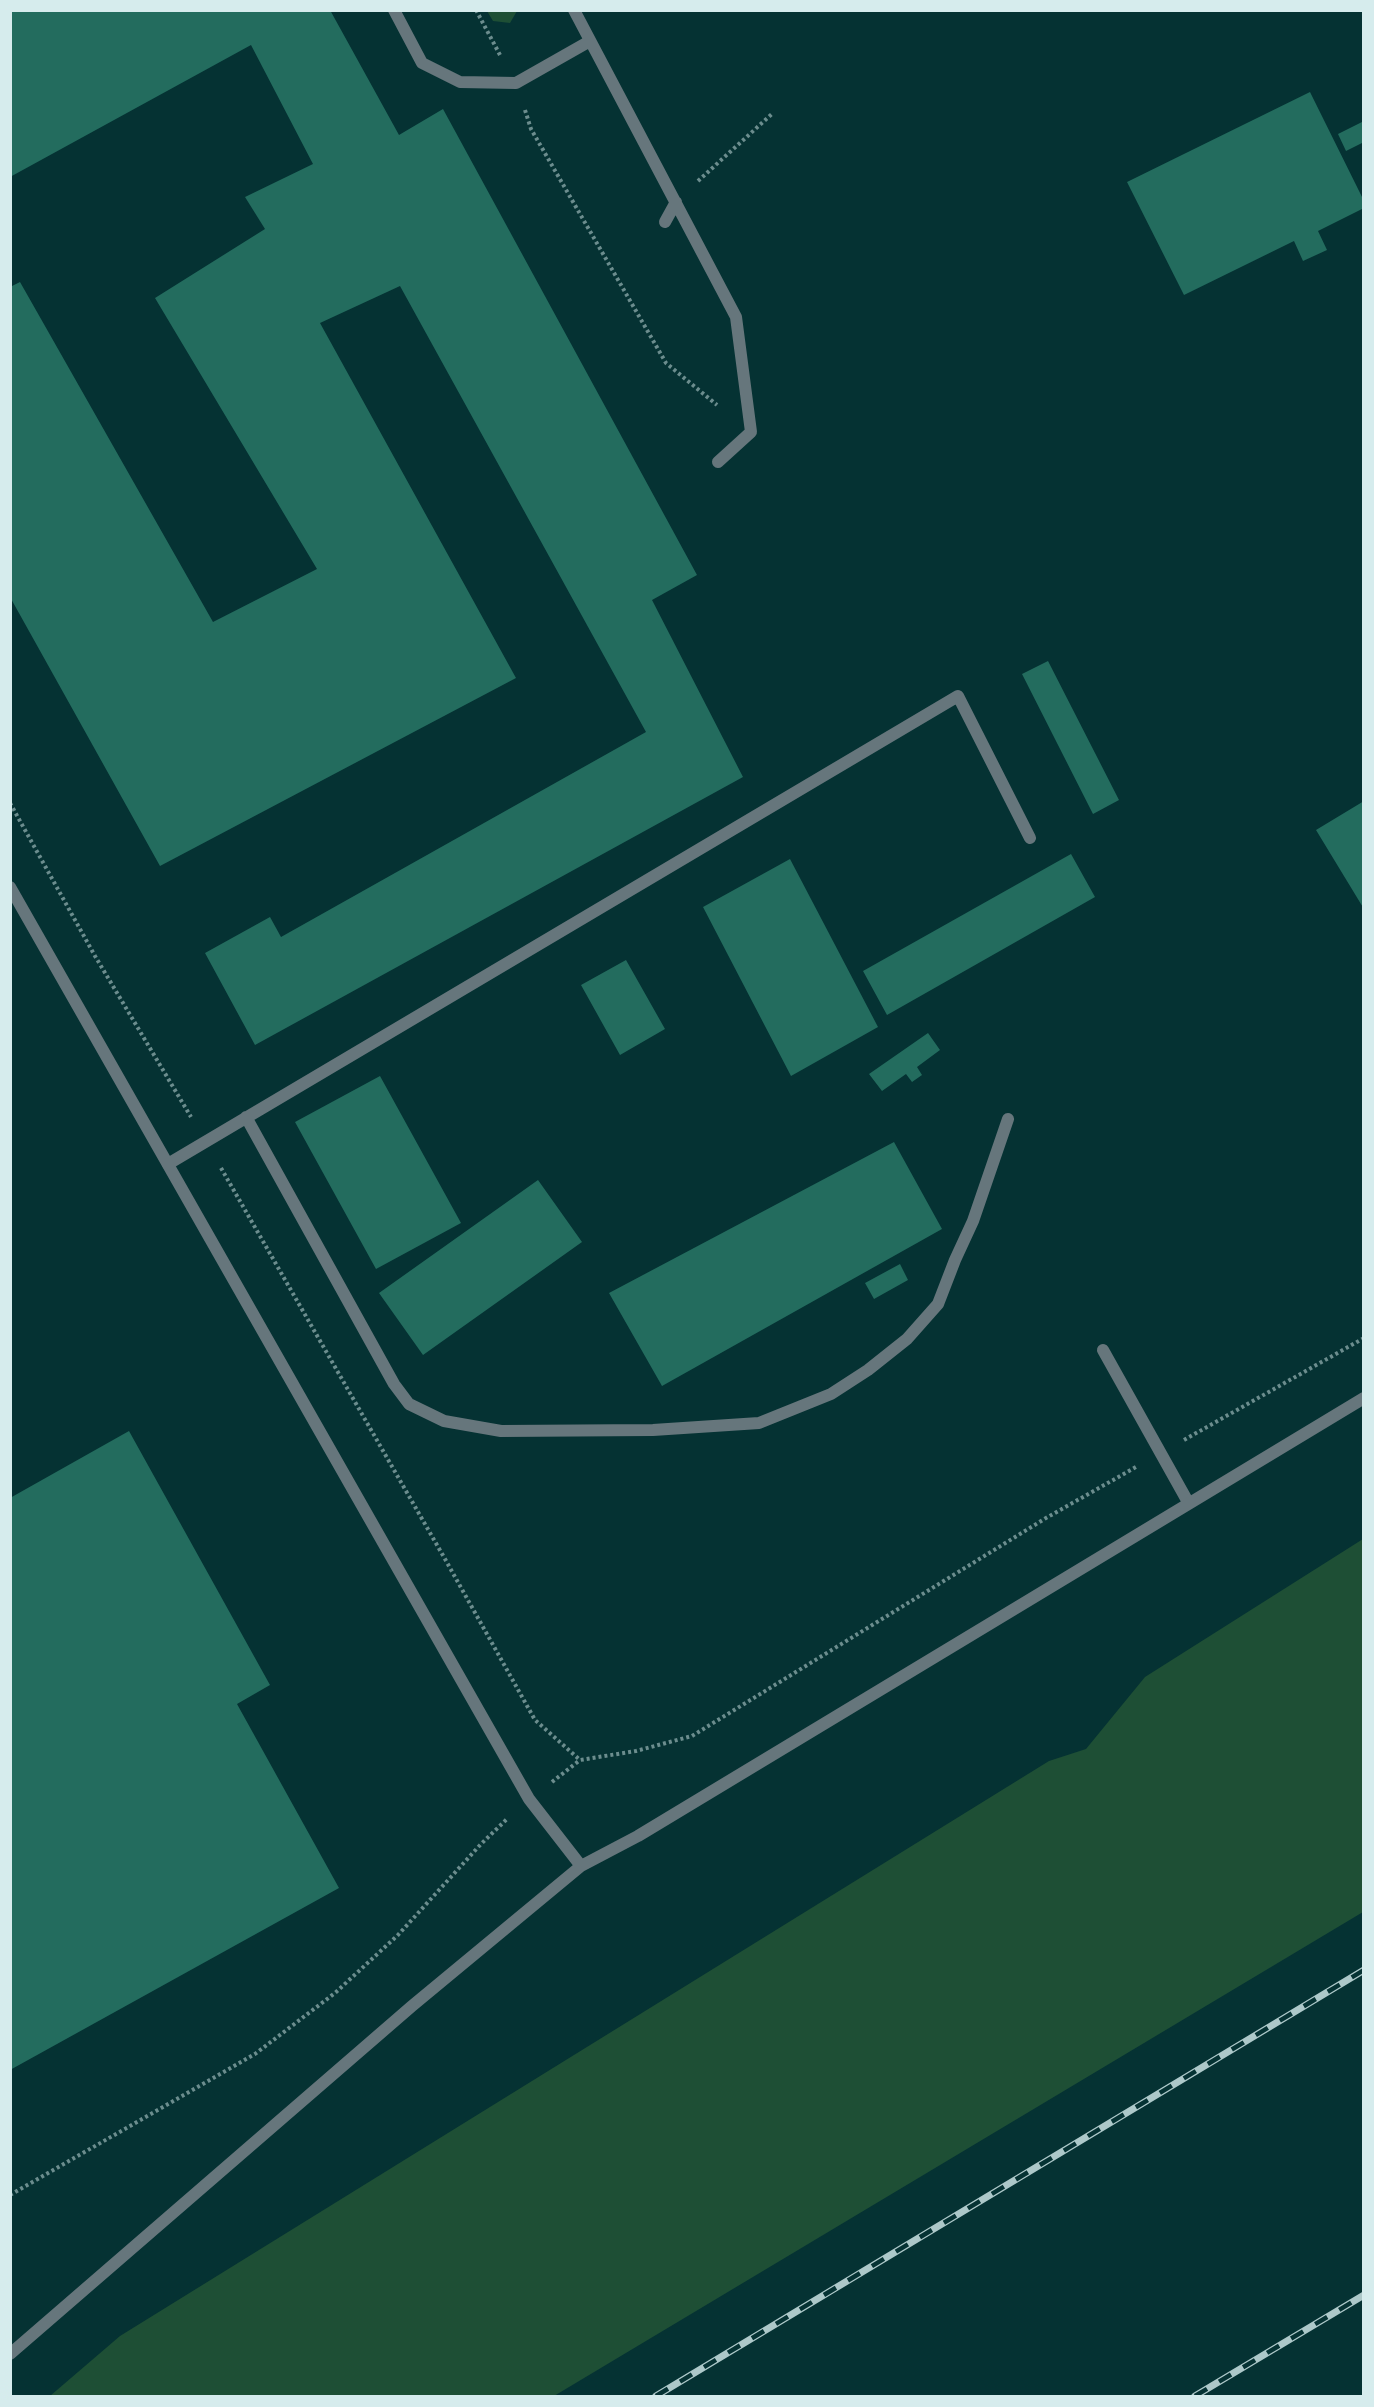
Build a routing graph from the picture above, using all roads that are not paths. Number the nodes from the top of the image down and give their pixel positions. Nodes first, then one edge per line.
1 (394, 10) edge
2 (574, 10) edge
3 (590, 40) junction
4 (676, 202) junction
5 (665, 222) dead end
6 (718, 462) dead end
7 (1030, 837) dead end
8 (10, 887) edge
9 (246, 1117) junction
10 (1008, 1119) dead end
11 (168, 1164) junction
12 (1103, 1350) dead end
13 (1364, 1398) edge
14 (1188, 1502) junction
15 (581, 1866) junction
16 (10, 2354) edge

1 - 3 street
2 - 3 street
3 - 4 street
4 - 5 street
4 - 6 street
7 - 9 street
8 - 11 street
9 - 10 street
9 - 11 street
11 - 15 street
12 - 14 street
13 - 14 street
14 - 15 street
15 - 16 street

